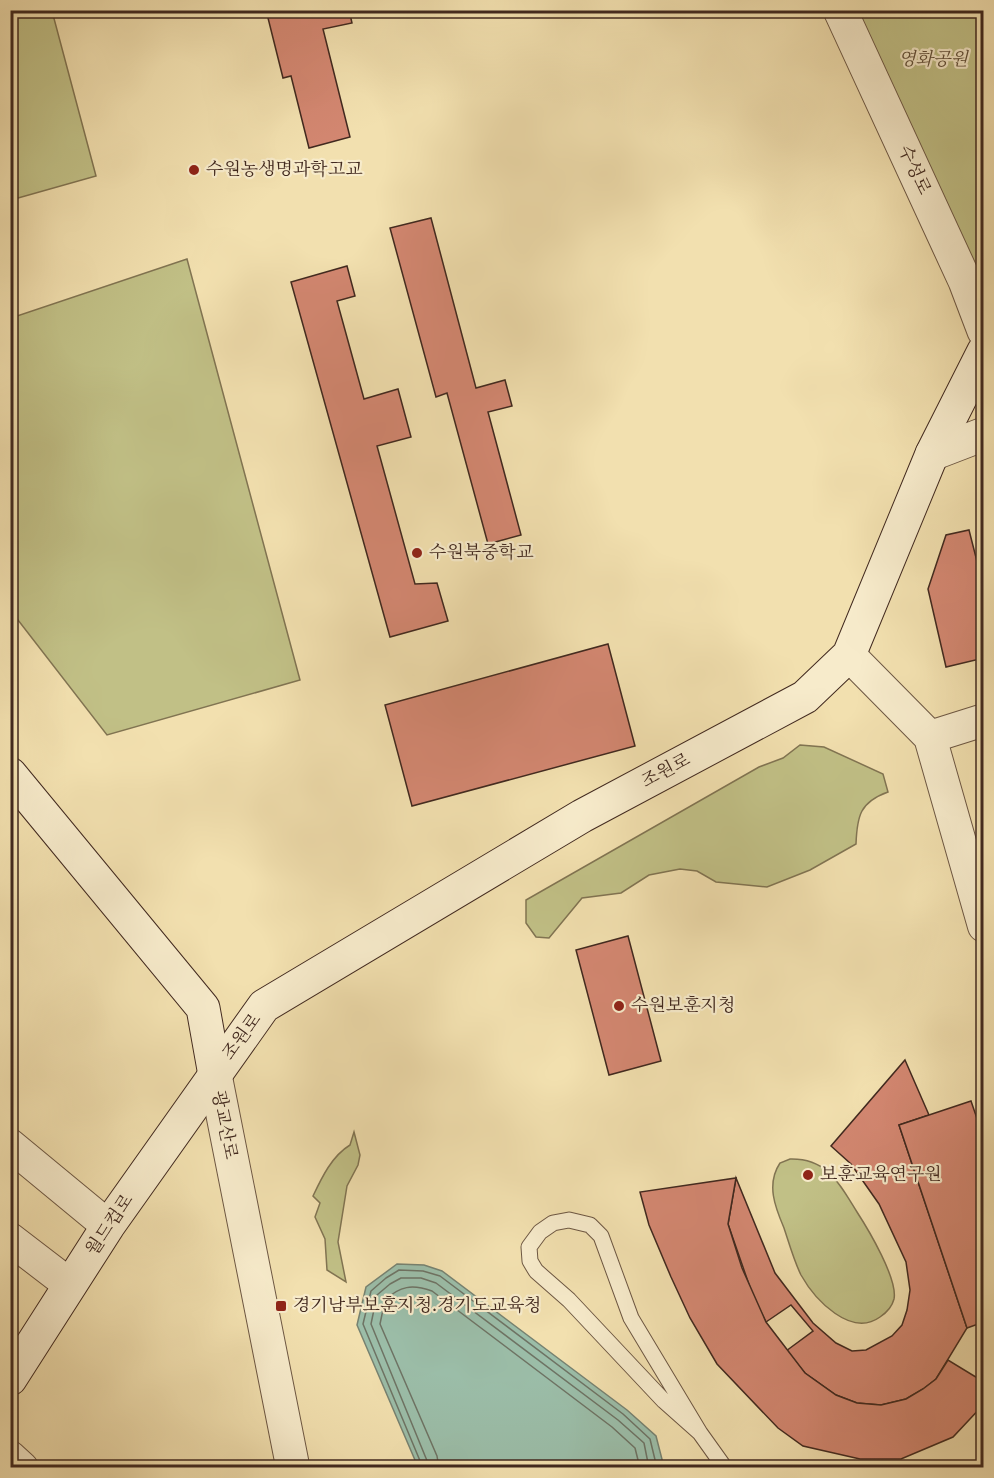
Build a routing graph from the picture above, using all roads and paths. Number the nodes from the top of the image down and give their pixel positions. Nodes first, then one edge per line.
1 (840, 10) edge
2 (984, 331) edge
3 (984, 351) edge
4 (984, 434) edge
5 (932, 454) junction
6 (849, 655) junction
7 (984, 720) edge
8 (930, 737) junction
9 (10, 774) edge
10 (984, 926) edge
11 (215, 1075) junction
12 (10, 1145) edge
13 (108, 1226) junction
14 (10, 1239) edge
15 (70, 1285) junction
16 (10, 1379) edge
17 (700, 1433) junction
18 (10, 1457) edge
19 (22, 1467) edge
20 (293, 1467) edge
21 (725, 1467) edge

1 - 2 main road, 수성로
3 - 5 main road, 조원로
4 - 5 main road
5 - 6 main road, 조원로
6 - 8 street
6 - 11 main road, 조원로
7 - 8 street
8 - 10 street
9 - 11 main road, 광교산로
11 - 13 main road, 월드컵로
11 - 20 main road, 광교산로
12 - 13 street
13 - 15 main road, 월드컵로
14 - 15 street
15 - 16 main road, 월드컵로
17 - 17 lane
17 - 21 lane
18 - 19 street

